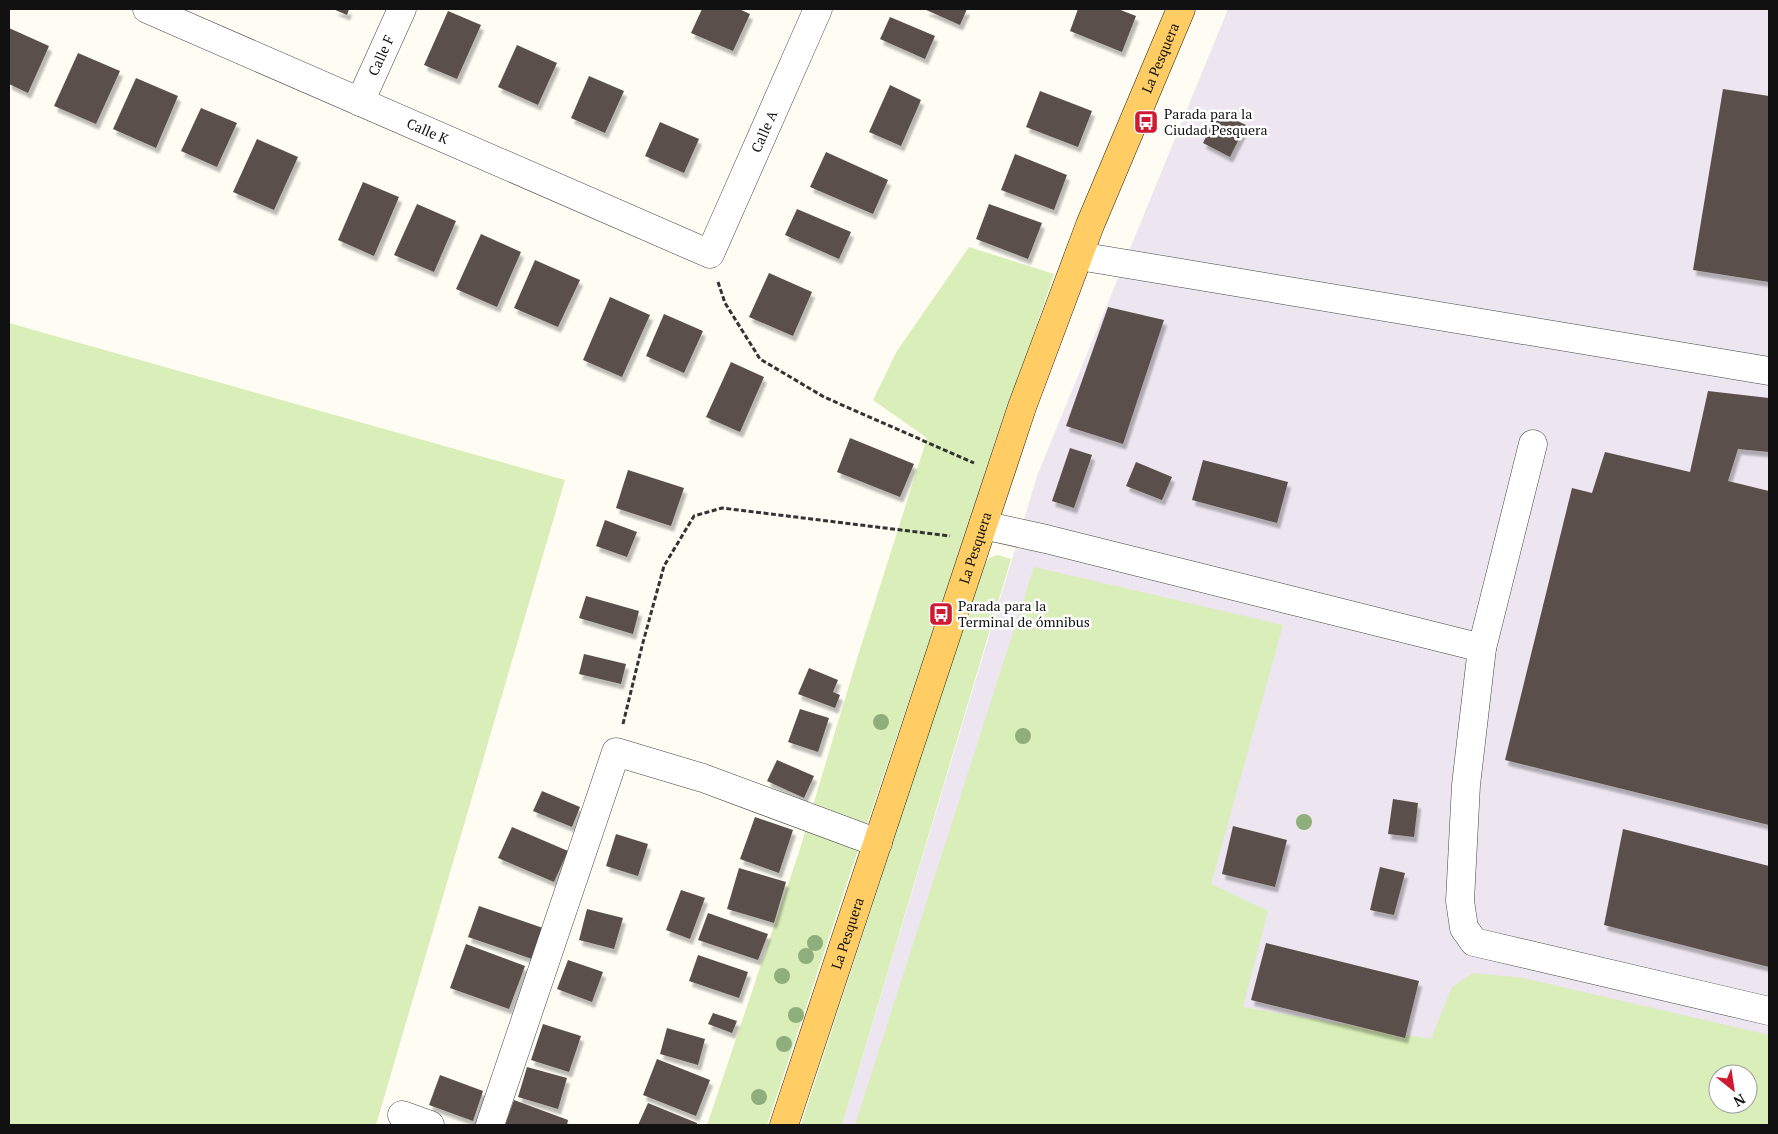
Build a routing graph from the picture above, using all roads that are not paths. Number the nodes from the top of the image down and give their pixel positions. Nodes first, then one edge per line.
1 (147, 9) edge
2 (402, 9) edge
3 (818, 9) edge
4 (1181, 9) edge
5 (360, 102) junction
6 (710, 254) joint
7 (1079, 256) junction
8 (1769, 371) edge
9 (1532, 444) dead end
10 (980, 532) junction
11 (1482, 648) junction
12 (878, 843) junction
13 (1769, 1012) edge
14 (402, 1115) dead end
15 (430, 1125) edge
16 (490, 1125) edge
17 (784, 1125) edge

1 - 5 street, Calle K
2 - 5 street, Calle F
3 - 6 street, Calle A
4 - 7 main road, La Pesquera
5 - 6 street, Calle K
7 - 8 street
7 - 10 main road, La Pesquera
9 - 11 street
10 - 11 street
10 - 12 main road, La Pesquera
11 - 13 street
12 - 16 street
12 - 17 main road, La Pesquera
14 - 15 street

